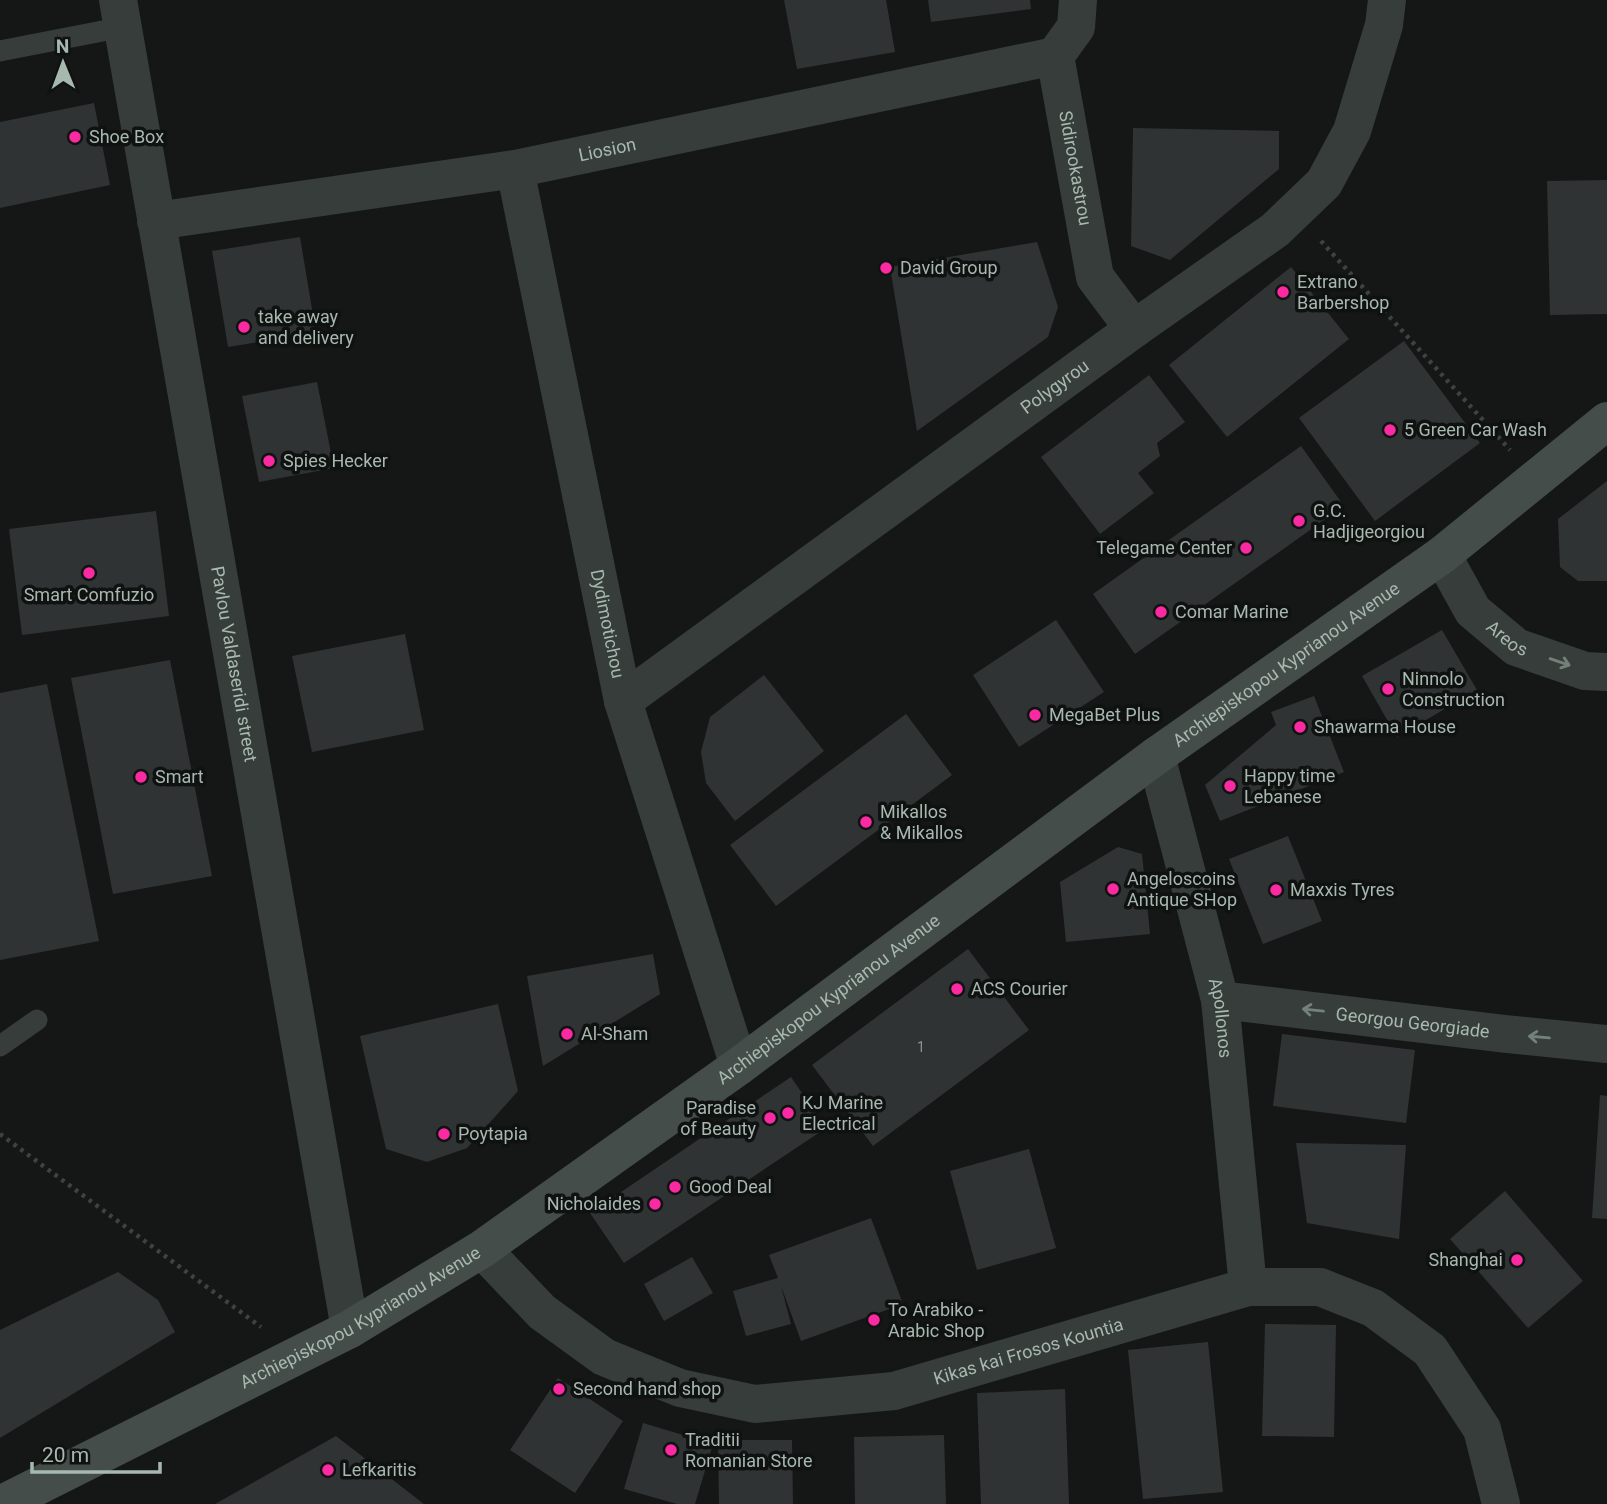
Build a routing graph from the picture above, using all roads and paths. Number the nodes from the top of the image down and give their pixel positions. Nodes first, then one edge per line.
1 (1078, 0) edge
2 (1387, 0) edge
3 (120, 14) edge
4 (0, 51) edge
5 (1055, 57) junction
6 (515, 169) junction
7 (1295, 212) junction
8 (156, 221) junction
9 (1134, 329) junction
10 (1607, 421) edge
11 (1536, 479) junction
12 (1443, 555) junction
13 (1607, 672) edge
14 (623, 701) junction
15 (1156, 756) junction
16 (1220, 1000) junction
17 (37, 1020) dead end
18 (1607, 1044) edge
19 (0, 1046) edge
20 (739, 1066) junction
21 (0, 1134) edge
22 (482, 1249) junction
23 (1248, 1287) junction
24 (350, 1329) junction
25 (298, 1355) junction
26 (2, 1504) edge
27 (1501, 1504) edge

1 - 5 street
2 - 7 street, Polygyrou
3 - 4 lane
3 - 8 street, Pavlou Valdaseridi street
5 - 6 street, Liosion
5 - 9 street, Sidirookastrou
6 - 8 street, Liosion
6 - 14 street, Dydimotichou
7 - 9 street, Polygyrou
7 - 11 path
8 - 24 street, Pavlou Valdaseridi street
9 - 14 street, Polygyrou
10 - 11 street, Archiepiskopou Kyprianou Avenue
11 - 12 street, Archiepiskopou Kyprianou Avenue
12 -> 13 street, Areos
12 - 15 street, Archiepiskopou Kyprianou Avenue
14 - 20 street, Dydimotichou
15 - 16 street, Apollonos
15 - 20 street, Archiepiskopou Kyprianou Avenue
18 -> 16 street, Georgou Georgiade
16 - 23 street, Apollonos
17 - 19 lane
20 - 22 street, Archiepiskopou Kyprianou Avenue
21 - 25 path
22 - 23 street, Kikas kai Frosos Kountia
22 - 24 street, Archiepiskopou Kyprianou Avenue
23 - 27 street, Kikas kai Frosos Kountia
24 - 25 street, Archiepiskopou Kyprianou Avenue
25 - 26 street, Archiepiskopou Kyprianou Avenue

